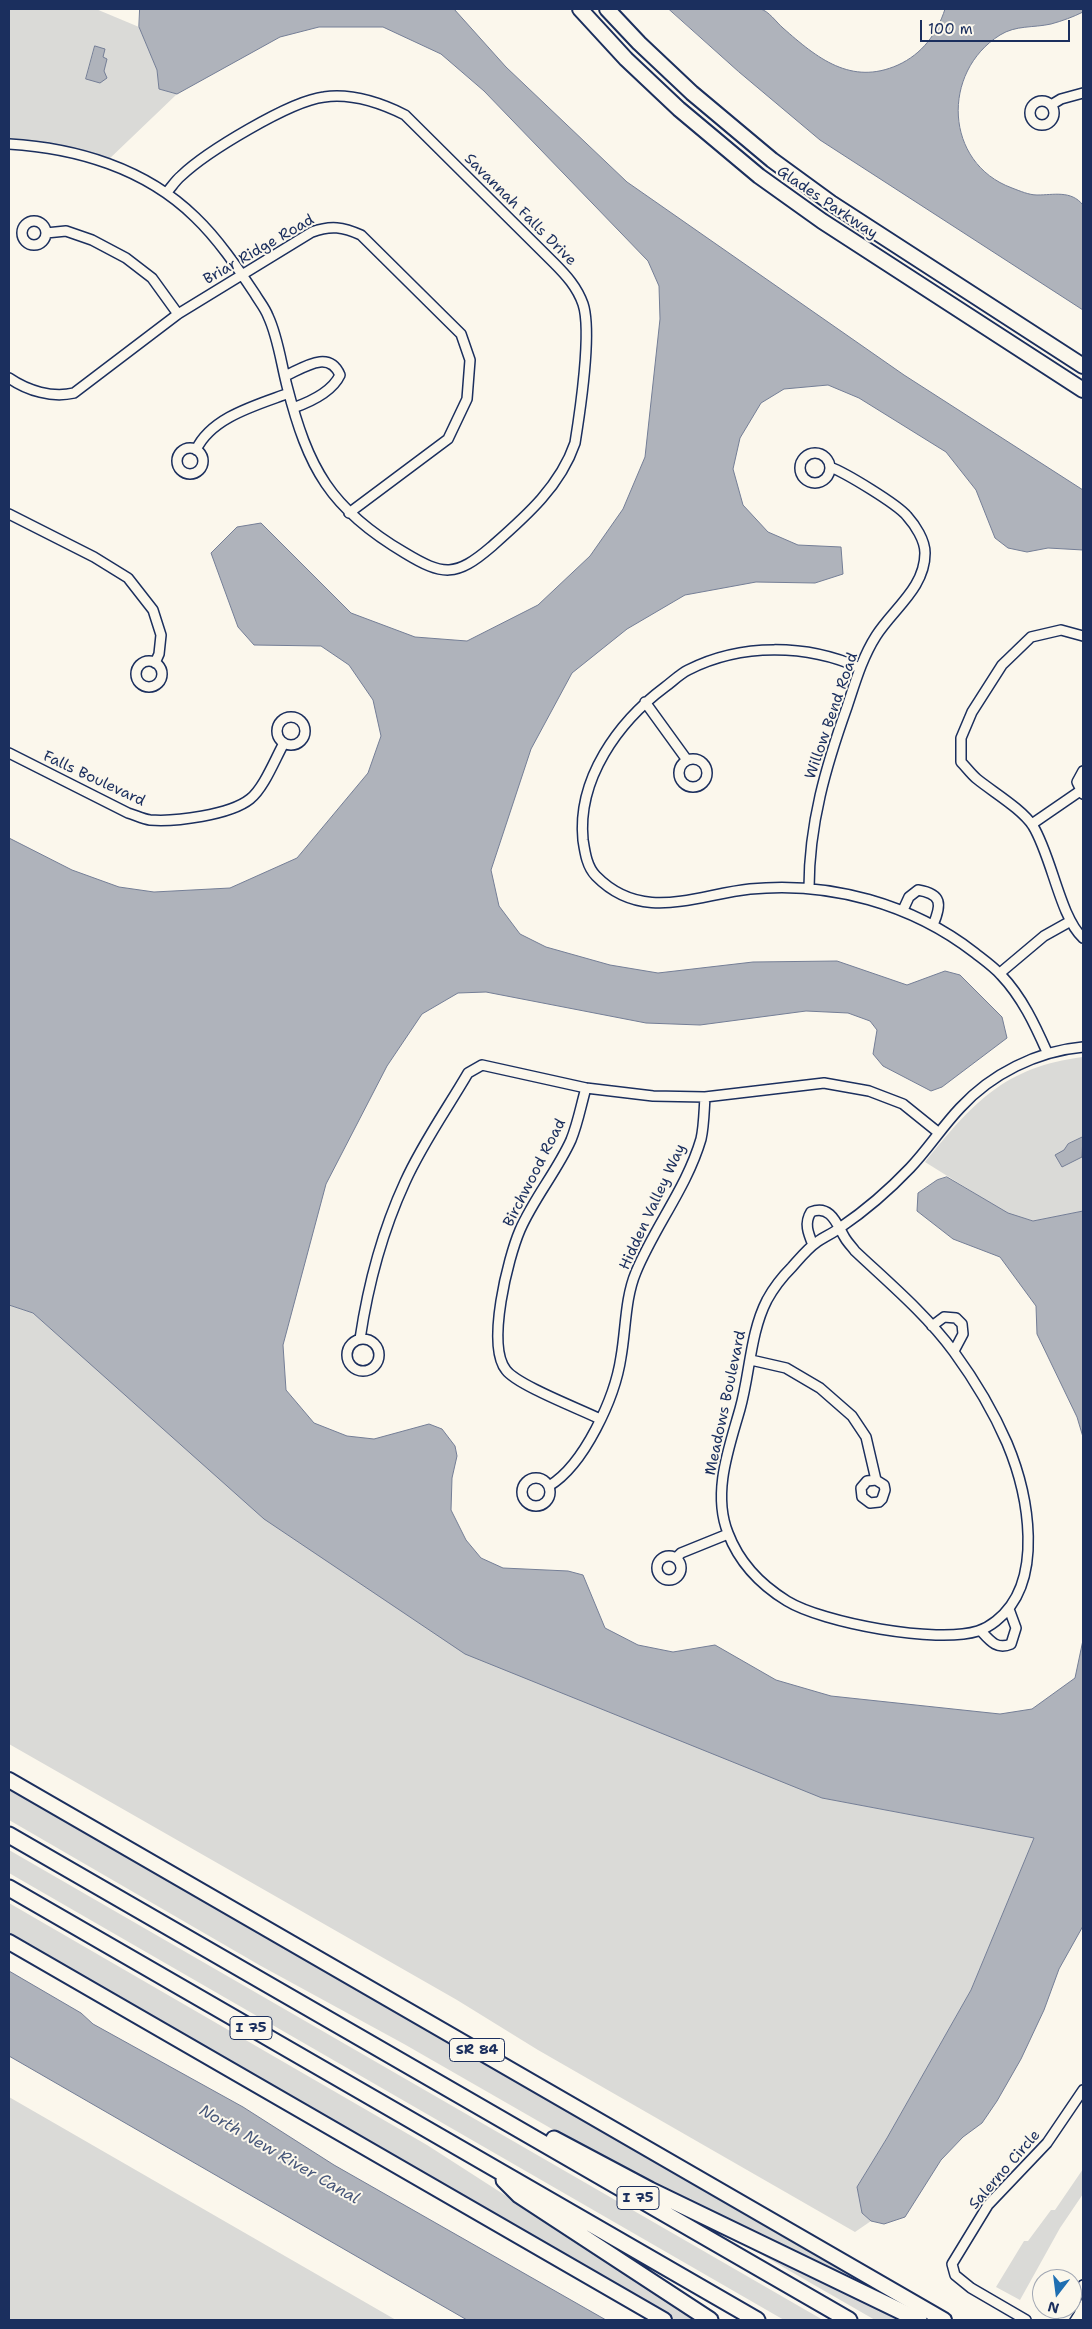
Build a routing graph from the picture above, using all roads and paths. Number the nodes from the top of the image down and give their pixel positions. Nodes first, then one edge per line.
1 (580, 9) edge
2 (607, 9) edge
3 (1083, 93) edge
4 (1052, 105) dead end
5 (9, 144) edge
6 (166, 193) junction
7 (46, 233) dead end
8 (243, 276) junction
9 (178, 314) junction
10 (1083, 366) edge
11 (285, 376) junction
12 (9, 378) edge
13 (1083, 390) edge
14 (289, 393) junction
15 (293, 408) junction
16 (196, 450) dead end
17 (830, 467) dead end
18 (348, 513) junction
19 (9, 514) edge
20 (1083, 636) edge
21 (155, 663) dead end
22 (860, 668) junction
23 (645, 702) junction
24 (284, 743) dead end
25 (9, 754) edge
26 (687, 760) dead end
27 (1083, 771) edge
28 (1082, 792) edge
29 (1032, 824) junction
30 (809, 888) junction
31 (903, 910) junction
32 (1069, 922) junction
33 (933, 925) junction
34 (1083, 938) edge
35 (1000, 973) junction
36 (1083, 1047) edge
37 (1048, 1052) junction
38 (586, 1088) junction
39 (705, 1098) junction
40 (939, 1133) junction
41 (840, 1228) junction
42 (813, 1245) junction
43 (932, 1326) junction
44 (360, 1339) dead end
45 (954, 1351) junction
46 (751, 1360) junction
47 (600, 1419) junction
48 (876, 1480) dead end
49 (548, 1486) dead end
50 (728, 1534) junction
51 (676, 1558) dead end
52 (1009, 1609) junction
53 (981, 1631) junction
54 (9, 1780) edge
55 (9, 1835) edge
56 (9, 1888) edge
57 (9, 1942) edge
58 (427, 2077) junction
59 (1082, 2094) edge
60 (493, 2168) junction
61 (664, 2320) edge
62 (710, 2320) edge
63 (757, 2320) edge
64 (849, 2320) edge
65 (919, 2320) edge
66 (944, 2320) edge
67 (1026, 2320) edge

1 - 13 main road, Glades Parkway
2 - 10 main road, Glades Parkway
3 - 4 street
5 - 6 street, Savannah Falls Drive
6 - 8 street, Savannah Falls Drive
6 - 18 street, Savannah Falls Drive
7 - 9 street
8 - 9 street, Briar Ridge Road
8 - 11 street, Savannah Falls Drive
8 - 18 street, Briar Ridge Road
9 - 12 street, Briar Ridge Road
11 - 14 street, Savannah Falls Drive
11 - 15 street
14 - 15 street, Savannah Falls Drive
14 - 16 street
15 - 18 street, Savannah Falls Drive
17 - 22 street, Willow Bend Road
19 - 21 street
20 - 29 street
22 - 23 street
22 - 30 street, Willow Bend Road
23 - 26 street
23 - 30 street
24 - 25 street, Falls Boulevard
27 - 28 street
28 - 29 street
29 - 32 street
30 - 31 street
31 - 33 street
31 - 33 street
32 - 34 street
32 - 35 street
33 - 35 street
35 - 37 street
36 - 37 street, Meadows Boulevard
37 - 40 street, Meadows Boulevard
38 - 39 street
38 - 44 street
38 - 47 street, Birchwood Road
39 - 40 street
39 - 47 street, Hidden Valley Way
40 - 41 street, Meadows Boulevard
41 - 42 street, Meadows Boulevard
41 - 42 street
41 - 43 street, Meadows Boulevard
42 - 46 street, Meadows Boulevard
43 - 45 street, Meadows Boulevard
43 - 45 street
45 - 52 street, Meadows Boulevard
46 - 48 street
46 - 50 street, Meadows Boulevard
47 - 49 street, Hidden Valley Way
50 - 51 street
50 - 53 street, Meadows Boulevard
52 - 53 street, Meadows Boulevard
52 - 53 street
54 - 66 main road, SR 84
55 - 58 highway, I 75
56 - 60 highway, I 75
57 - 61 main road
58 - 64 highway, I 75
58 - 65 highway
59 - 67 street, Salerno Circle
60 - 62 highway
60 - 63 highway, I 75

